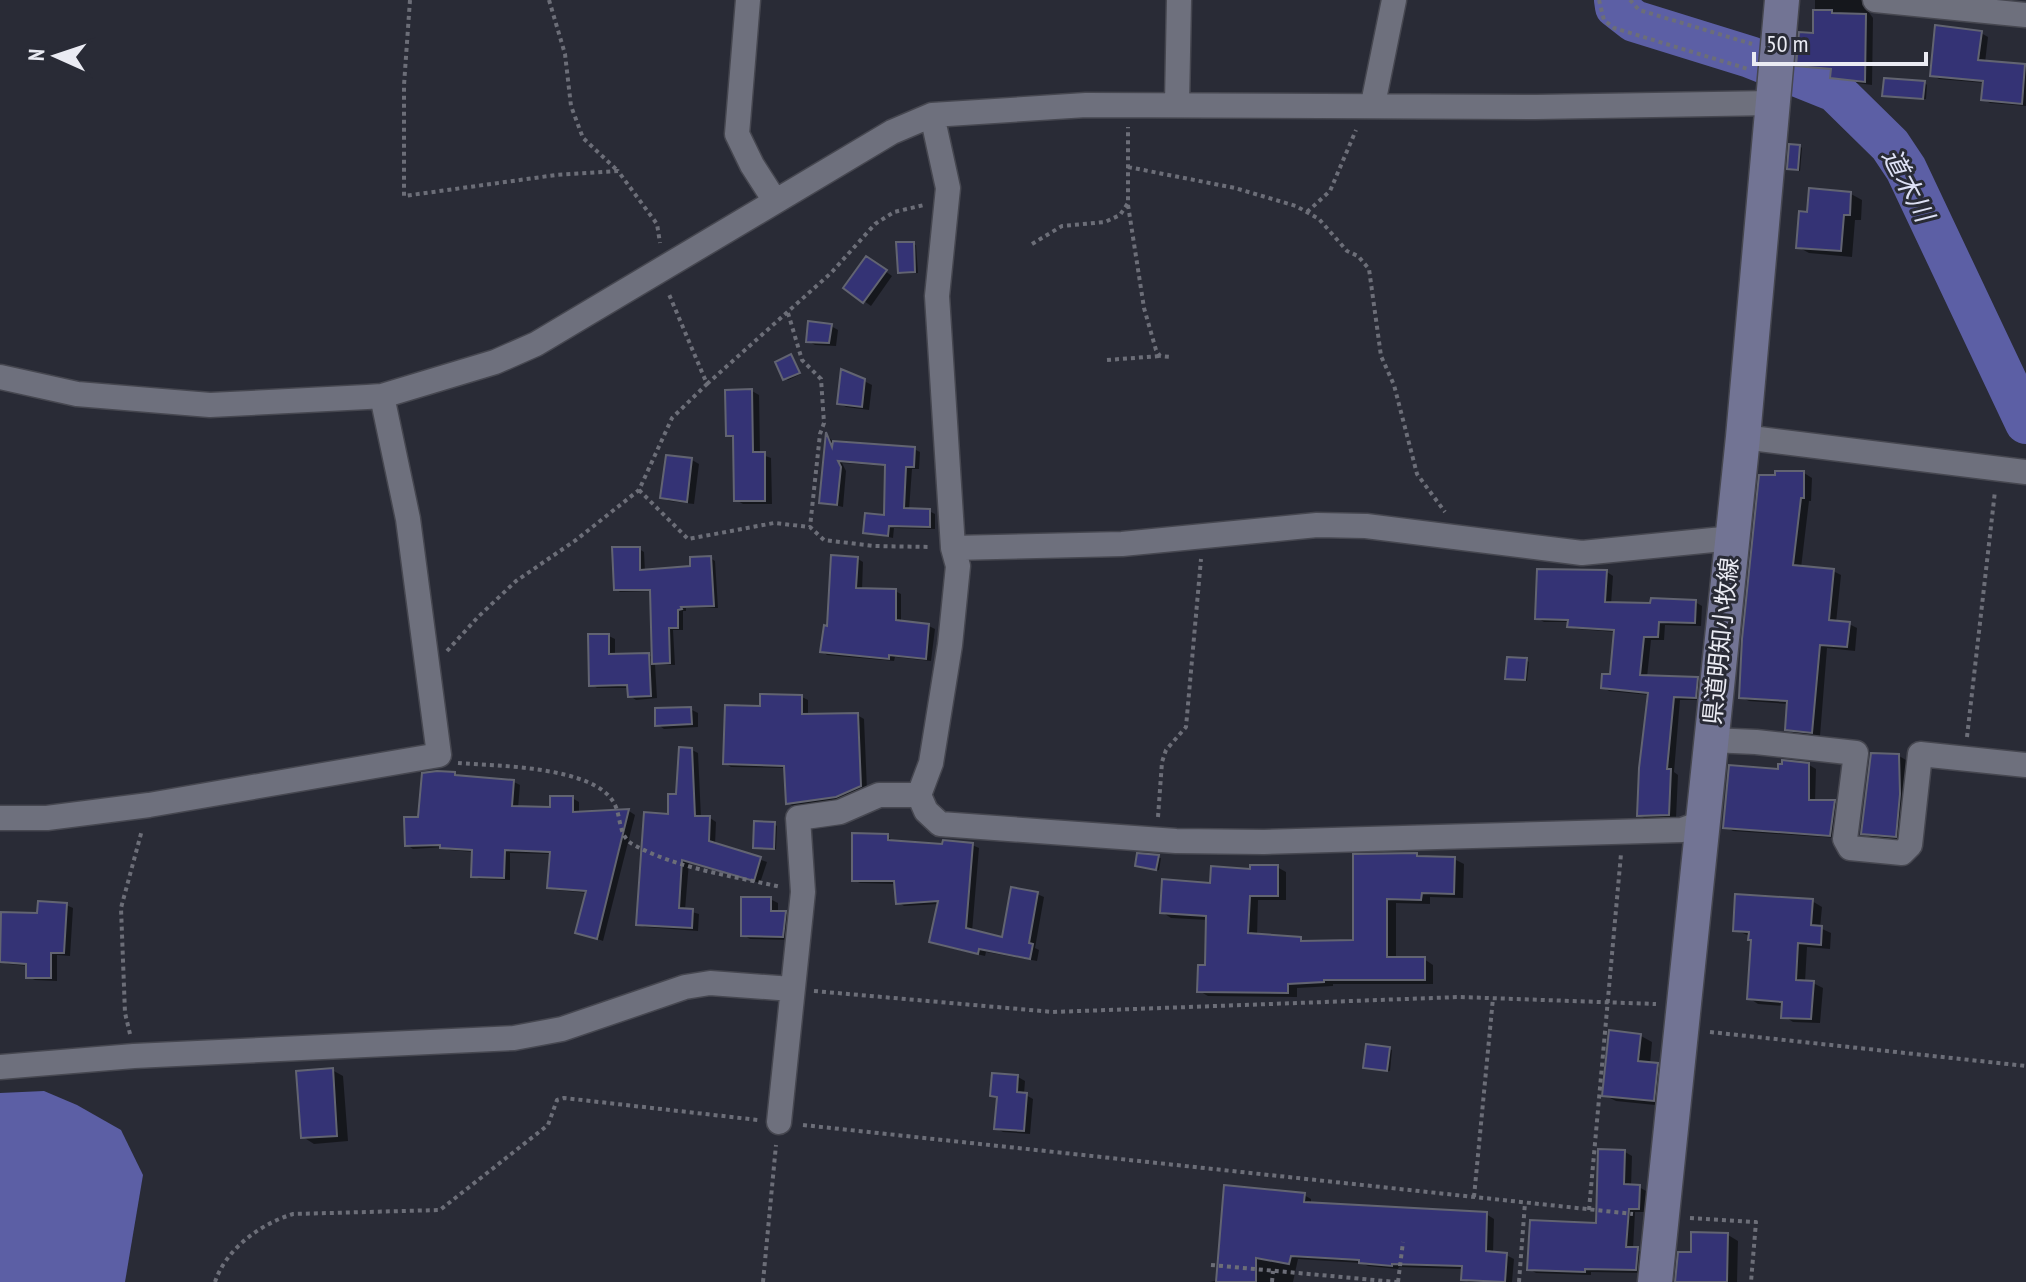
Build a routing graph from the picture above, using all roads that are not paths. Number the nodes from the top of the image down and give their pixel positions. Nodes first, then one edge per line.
1 (748, 0) edge
2 (1179, 0) edge
3 (1394, 0) edge
4 (1782, 0) edge
5 (1875, 0) edge
6 (2026, 15) edge
7 (1775, 74) junction
8 (1177, 104) junction
9 (1370, 104) junction
10 (932, 115) junction
11 (775, 201) junction
12 (0, 377) edge
13 (382, 396) junction
14 (1743, 437) junction
15 (2026, 472) edge
16 (1733, 538) junction
17 (953, 548) junction
18 (1711, 740) junction
19 (2026, 765) edge
20 (919, 795) junction
21 (0, 818) edge
22 (1701, 823) junction
23 (792, 989) junction
24 (0, 1067) edge
25 (779, 1122) road end
26 (1655, 1282) edge

1 - 11 street
2 - 8 street
3 - 9 street
4 - 7 main road, 県道明知小牧線
5 - 6 street
7 - 9 street
7 - 14 main road, 県道明知小牧線
8 - 9 street
8 - 10 street
10 - 11 street
10 - 17 street
11 - 13 street
12 - 13 street
13 - 21 street
14 - 15 street
14 - 16 main road, 県道明知小牧線
16 - 17 street
16 - 18 main road, 県道明知小牧線
17 - 20 street
18 - 19 street
18 - 22 main road, 県道明知小牧線
20 - 22 street
20 - 23 street
22 - 26 main road, 県道明知小牧線
23 - 24 street
23 - 25 street

